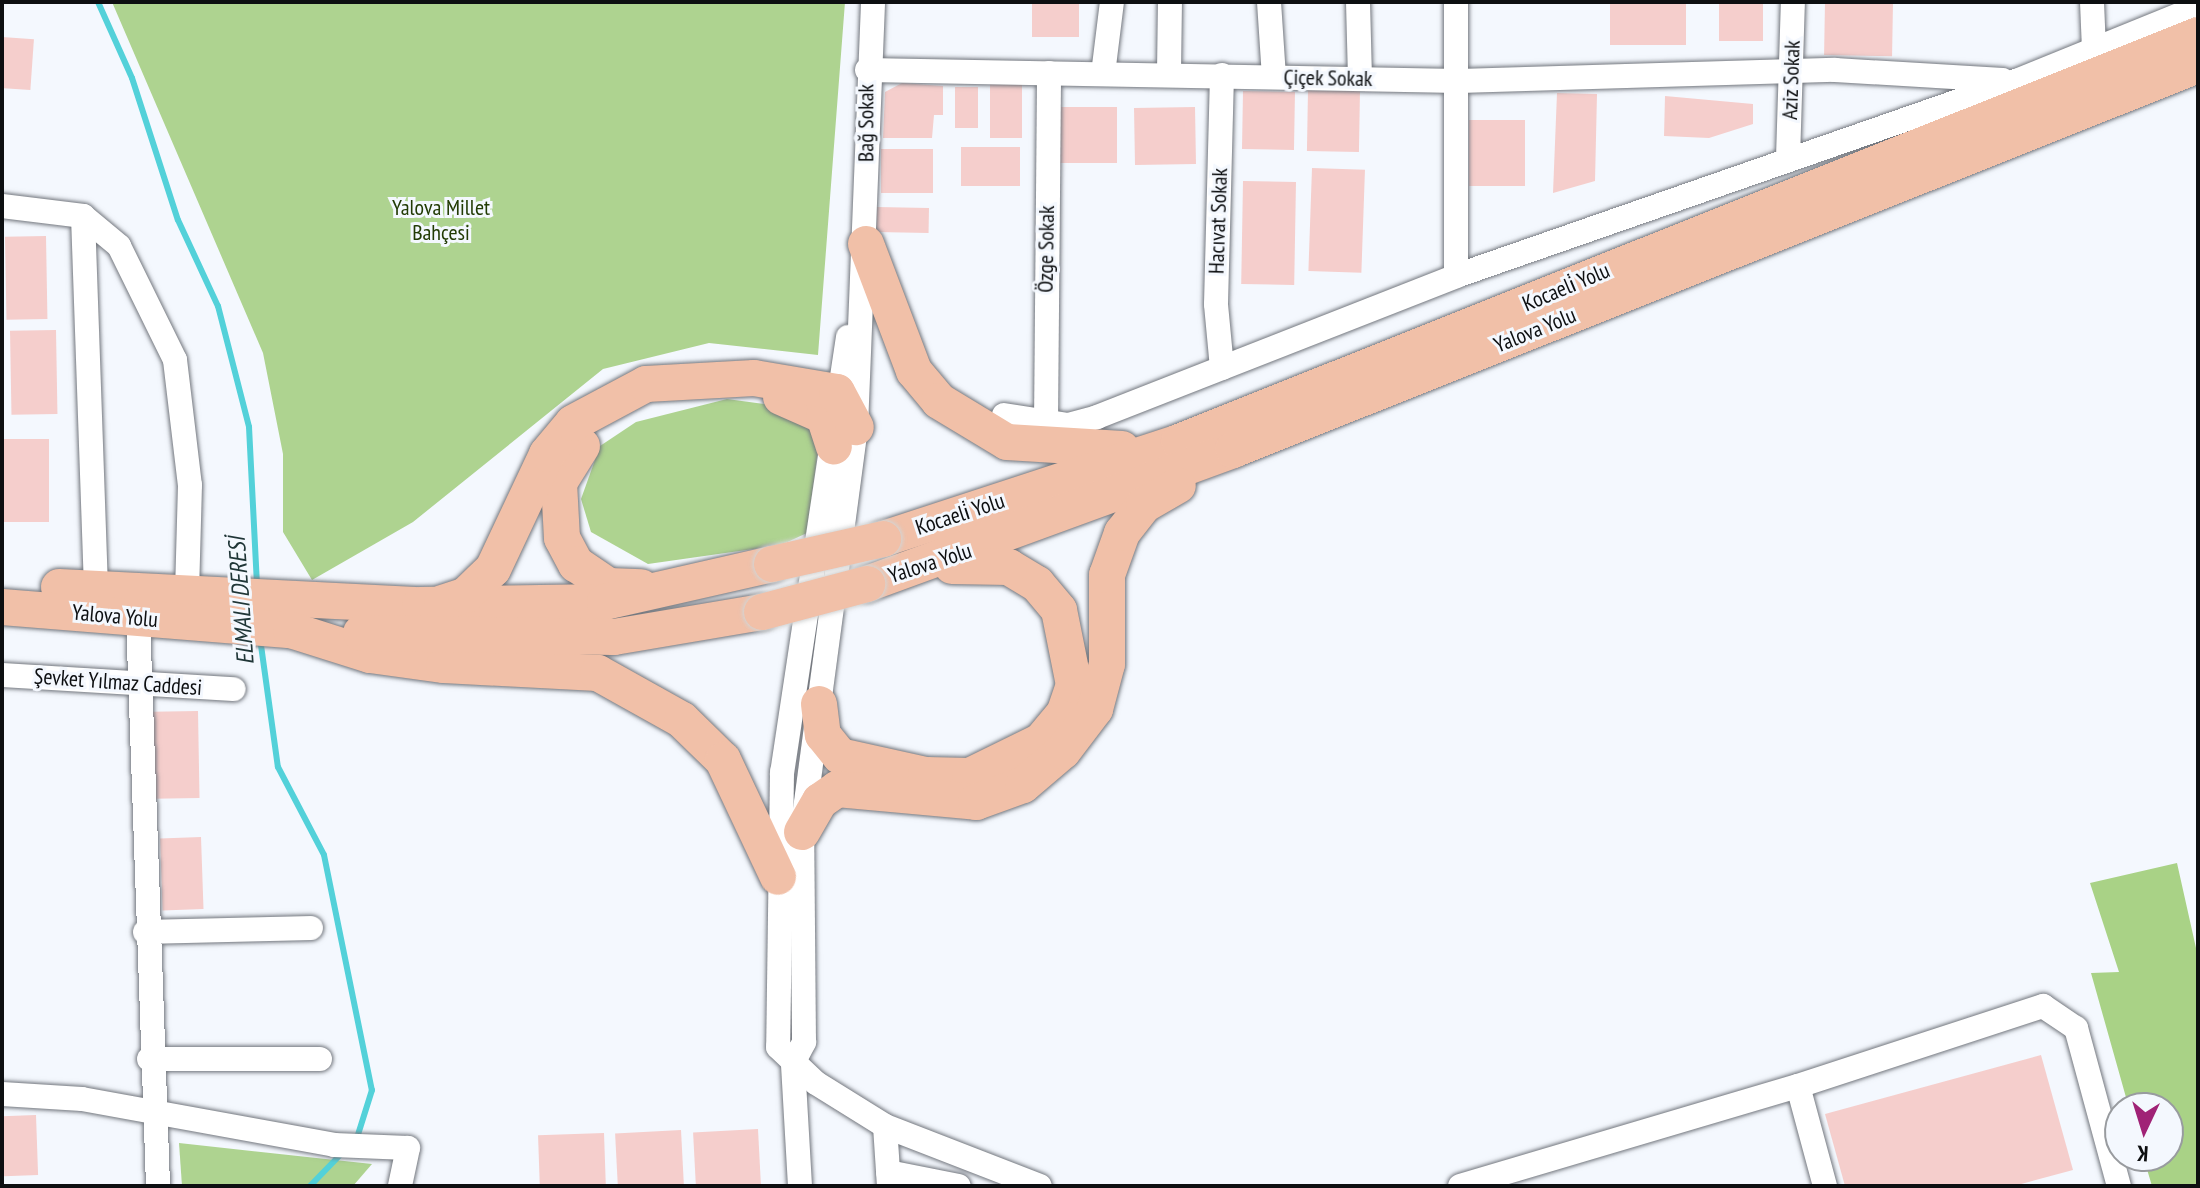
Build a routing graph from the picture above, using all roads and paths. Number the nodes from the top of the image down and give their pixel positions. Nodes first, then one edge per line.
1 (873, 2) edge
2 (1112, 2) edge
3 (1170, 2) edge
4 (1269, 2) edge
5 (1358, 2) edge
6 (1456, 2) edge
7 (1793, 2) edge
8 (2092, 2) edge
9 (2198, 7) edge
10 (2198, 35) edge
11 (2094, 49) junction
12 (2198, 65) edge
13 (867, 70) junction
14 (1169, 72) junction
15 (1049, 73) junction
16 (1103, 74) junction
17 (1222, 75) junction
18 (1790, 76) junction
19 (1274, 77) junction
20 (1360, 79) junction
21 (1459, 81) junction
22 (2016, 81) junction
23 (1788, 158) junction
24 (2, 206) edge
25 (83, 216) junction
26 (866, 244) junction
27 (1456, 276) junction
28 (1222, 368) junction
29 (837, 392) junction
30 (1004, 415) dead end
31 (1046, 424) junction
32 (845, 436) junction
33 (1179, 442) junction
34 (1233, 450) junction
35 (907, 571) junction
36 (2, 583) edge
37 (687, 589) junction
38 (96, 590) junction
39 (187, 594) junction
40 (420, 605) junction
41 (2, 607) edge
42 (225, 612) junction
43 (294, 616) junction
44 (138, 618) junction
45 (2, 675) edge
46 (138, 682) junction
47 (234, 689) dead end
48 (819, 704) junction
49 (802, 832) junction
50 (778, 877) junction
51 (311, 928) dead end
52 (145, 932) junction
53 (149, 1059) junction
54 (320, 1059) dead end
55 (793, 1063) junction
56 (1798, 1086) junction
57 (2, 1094) edge
58 (156, 1111) junction
59 (885, 1126) junction
60 (930, 1144) junction
61 (888, 1179) edge
62 (933, 1181) edge
63 (1475, 1184) edge
64 (158, 1186) edge
65 (400, 1186) edge
66 (800, 1186) edge
67 (959, 1186) edge
68 (1040, 1186) edge
69 (1825, 1186) edge
70 (2119, 1186) edge

1 - 13 street, Bağ Sokak
2 - 16 street
3 - 14 street
4 - 19 street
5 - 20 street
6 - 21 street
7 - 18 street, Aziz Sokak
8 - 11 street
9 - 11 street
10 - 33 highway, Kocaeli̇ Yolu
11 - 22 street
12 - 34 highway, Yalova Yolu
13 - 15 street, Çiçek Sokak
13 - 26 street, Bağ Sokak
14 - 16 street, Çiçek Sokak
14 - 17 street, Çiçek Sokak
15 - 16 street, Çiçek Sokak
15 - 31 street, Özge Sokak
17 - 19 street, Çiçek Sokak
17 - 28 street, Hacıvat Sokak
18 - 21 street, Çiçek Sokak
18 - 22 street, Çiçek Sokak
18 - 23 street, Aziz Sokak
19 - 20 street, Çiçek Sokak
20 - 21 street, Çiçek Sokak
21 - 27 street
22 - 23 street
23 - 27 street
24 - 25 street
25 - 38 street
25 - 39 street
26 - 29 street
26 - 32 street
26 - 33 highway
27 - 28 street
28 - 31 street
29 - 32 highway
29 - 40 highway
30 - 31 street
32 - 37 highway
32 - 48 street
32 - 50 street
33 - 37 highway, Kocaeli̇ Yolu, bridge
34 - 35 highway, Yalova Yolu
34 - 49 highway
35 - 43 highway, Yalova Yolu, bridge
35 - 48 highway
36 - 38 highway
37 - 40 highway
38 - 39 highway
39 - 42 highway
40 - 43 highway
41 - 44 highway, Yalova Yolu
42 - 43 highway
42 - 44 highway, Yalova Yolu
43 - 50 highway
44 - 46 street
45 - 46 street, Şevket Yılmaz Caddesi
46 - 47 street, Şevket Yılmaz Caddesi
46 - 52 street
48 - 49 street
49 - 55 street
50 - 55 street
51 - 52 street
52 - 53 street
53 - 54 street
53 - 58 street
55 - 59 street
55 - 66 street
56 - 63 street
56 - 69 street
56 - 70 street
57 - 58 street
58 - 64 street
58 - 65 street
59 - 60 street
59 - 61 street
60 - 62 street
60 - 68 street
61 - 62 street
62 - 67 street

